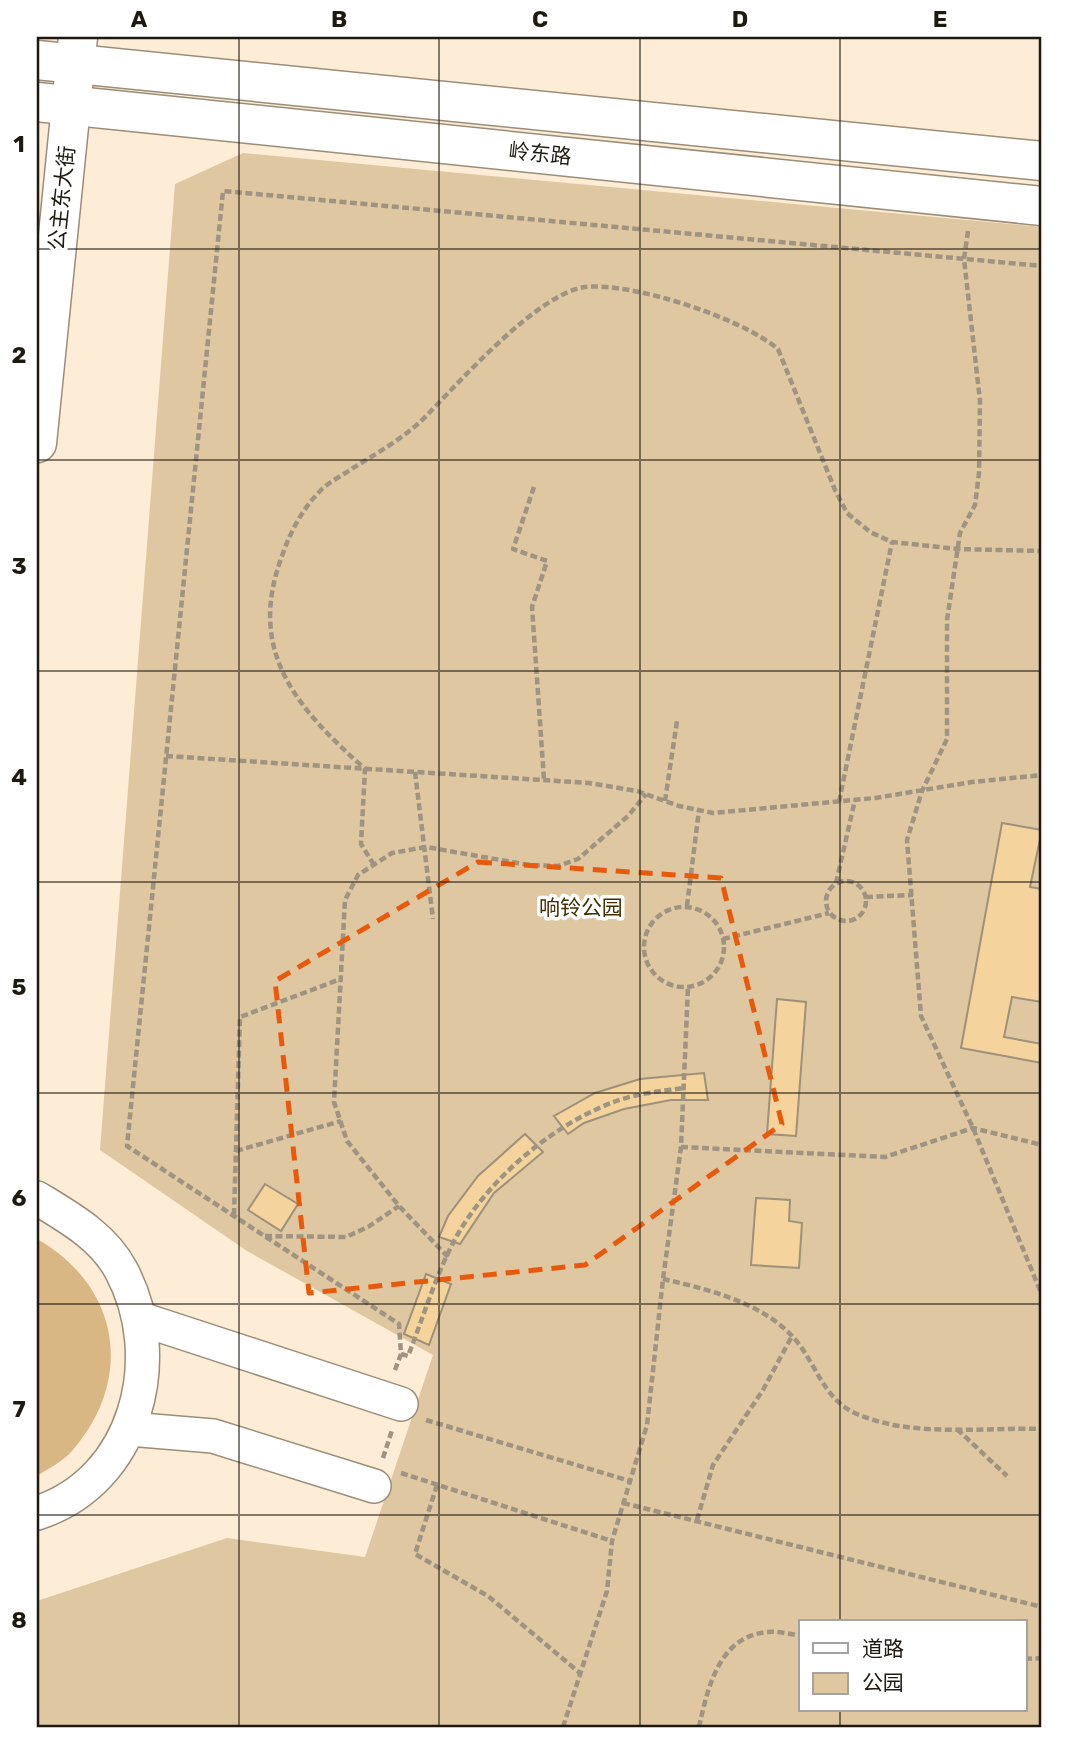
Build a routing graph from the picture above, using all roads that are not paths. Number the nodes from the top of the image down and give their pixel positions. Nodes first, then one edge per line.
1 (76, 50) edge
2 (37, 60) edge
3 (54, 103) edge
4 (1042, 161) edge
5 (1042, 206) edge
6 (37, 443) edge
7 (37, 1198) edge
8 (141, 1320) junction
9 (395, 1405) road end
10 (129, 1429) junction
11 (377, 1476) road end
12 (37, 1513) edge

1 - 2 main road, 岭东路
1 - 3 main road, 公主东大街
1 - 4 main road, 岭东路
3 - 5 main road, 岭东路
3 - 6 main road, 公主东大街
7 - 8 street
8 - 9 street
8 - 10 street
10 - 11 street
10 - 12 street

